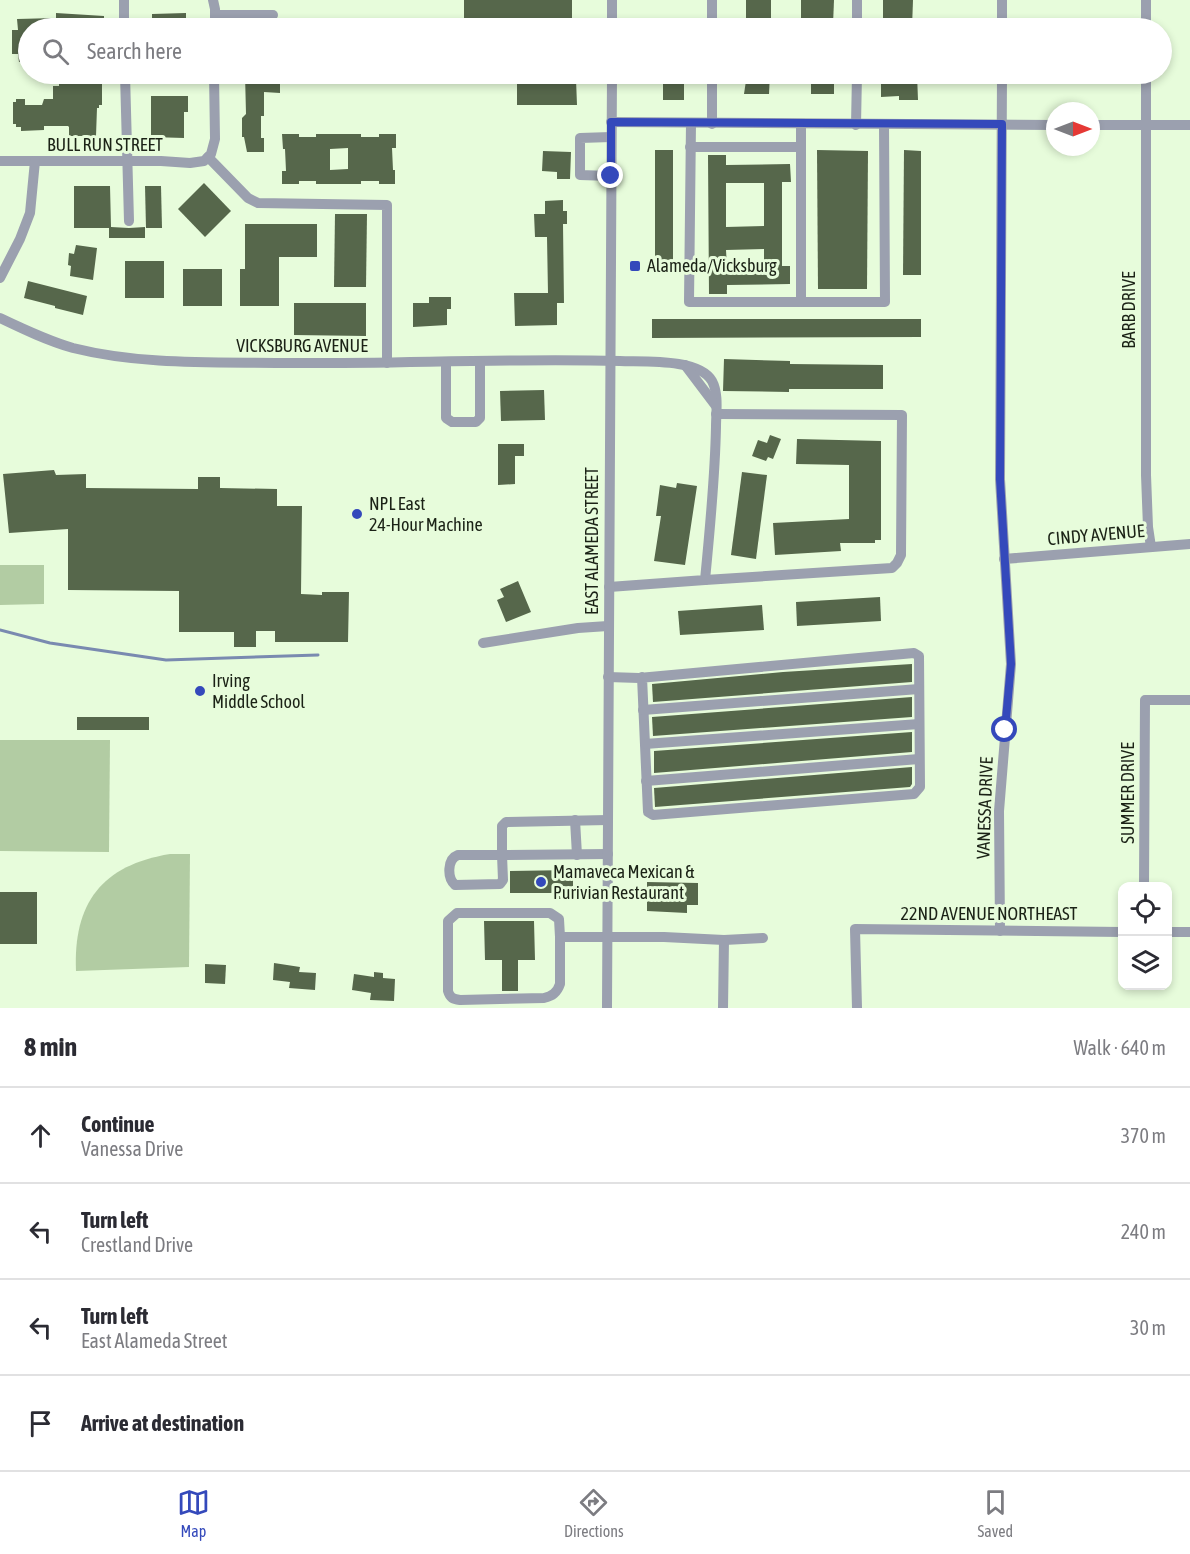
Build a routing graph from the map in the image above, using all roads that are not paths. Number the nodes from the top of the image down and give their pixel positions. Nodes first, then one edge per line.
1 (123, 0) edge
2 (213, 0) edge
3 (612, 0) edge
4 (712, 0) edge
5 (857, 0) edge
6 (1002, 0) edge
7 (1146, 0) edge
8 (216, 15) junction
9 (273, 15) dead end
10 (124, 18) edge
11 (216, 18) edge
12 (612, 18) edge
13 (712, 18) edge
14 (857, 18) edge
15 (1002, 18) edge
16 (1146, 18) edge
17 (125, 84) edge
18 (214, 84) edge
19 (612, 84) edge
20 (711, 84) edge
21 (857, 84) edge
22 (1002, 84) edge
23 (1146, 84) edge
24 (611, 122) junction
25 (691, 123) junction
26 (712, 123) junction
27 (801, 124) junction
28 (856, 124) junction
29 (884, 124) junction
30 (1002, 124) junction
31 (1046, 124) edge
32 (1100, 125) edge
33 (1146, 125) junction
34 (1190, 125) edge
35 (611, 137) junction
36 (690, 147) junction
37 (801, 147) junction
38 (208, 157) junction
39 (0, 161) edge
40 (36, 161) junction
41 (126, 161) junction
42 (611, 176) junction
43 (129, 221) dead end
44 (0, 278) edge
45 (801, 302) junction
46 (0, 318) edge
47 (610, 361) junction
48 (446, 362) junction
49 (480, 362) junction
50 (387, 363) junction
51 (716, 410) junction
52 (1190, 544) edge
53 (1151, 547) junction
54 (1004, 559) junction
55 (705, 580) junction
56 (609, 587) junction
57 (608, 626) junction
58 (483, 643) dead end
59 (608, 677) junction
60 (642, 677) junction
61 (919, 689) junction
62 (1190, 700) edge
63 (644, 710) junction
64 (920, 724) junction
65 (645, 744) junction
66 (920, 759) junction
67 (646, 781) junction
68 (575, 820) junction
69 (608, 820) junction
70 (608, 854) junction
71 (502, 855) junction
72 (577, 855) junction
73 (1144, 882) edge
74 (999, 932) junction
75 (1118, 932) edge
76 (1172, 932) edge
77 (1190, 932) edge
78 (560, 937) junction
79 (607, 937) junction
80 (763, 938) dead end
81 (724, 940) junction
82 (608, 1008) edge
83 (723, 1008) edge
84 (857, 1008) edge

1 - 10 street
2 - 8 street
3 - 12 street
4 - 13 street
5 - 14 street
6 - 15 street
7 - 16 street
8 - 9 street
8 - 11 street
17 - 41 street
18 - 38 street
19 - 24 street, EAST ALAMEDA STREET
20 - 26 street
21 - 28 street
22 - 30 street, VANESSA DRIVE
23 - 33 street, BARB DRIVE
24 - 25 street
24 - 35 street, EAST ALAMEDA STREET
25 - 26 street
25 - 36 street
26 - 27 street
27 - 28 street
27 - 37 street
28 - 29 street
29 - 30 street
29 - 45 street
30 - 31 street
30 - 54 street, VANESSA DRIVE
32 - 33 street
33 - 34 street
33 - 53 street, BARB DRIVE
35 - 42 street, EAST ALAMEDA STREET
35 - 42 street
36 - 37 street
36 - 45 street
37 - 45 street
38 - 41 street, BULL RUN STREET
38 - 50 street
39 - 40 street, BULL RUN STREET
40 - 41 street, BULL RUN STREET
40 - 44 street
41 - 43 street
42 - 47 street, EAST ALAMEDA STREET
46 - 50 street, VICKSBURG AVENUE
47 - 49 street, VICKSBURG AVENUE
47 - 51 street, VICKSBURG AVENUE
47 - 56 street, EAST ALAMEDA STREET
48 - 49 street, VICKSBURG AVENUE
48 - 49 street
48 - 50 street, VICKSBURG AVENUE
51 - 55 street
51 - 55 street
52 - 53 street, CINDY AVENUE
53 - 54 street, CINDY AVENUE
54 - 74 street, VANESSA DRIVE
55 - 56 street
56 - 57 street, EAST ALAMEDA STREET
57 - 58 street
57 - 59 street, EAST ALAMEDA STREET
59 - 60 street
59 - 69 street, EAST ALAMEDA STREET
60 - 61 street
60 - 63 street
61 - 63 street
61 - 64 street
62 - 73 street, SUMMER DRIVE
63 - 65 street
64 - 65 street
64 - 66 street
65 - 67 street
66 - 67 street
66 - 67 street
68 - 69 street
68 - 71 street
68 - 72 street
69 - 70 street, EAST ALAMEDA STREET
70 - 72 street
70 - 79 street, EAST ALAMEDA STREET
71 - 71 street
71 - 72 street
74 - 75 street, 22ND AVENUE NORTHEAST
74 - 84 street, 22ND AVENUE NORTHEAST
76 - 77 street
78 - 78 street
78 - 79 street
79 - 81 street
79 - 82 street, EAST ALAMEDA STREET
80 - 81 street
81 - 83 street

